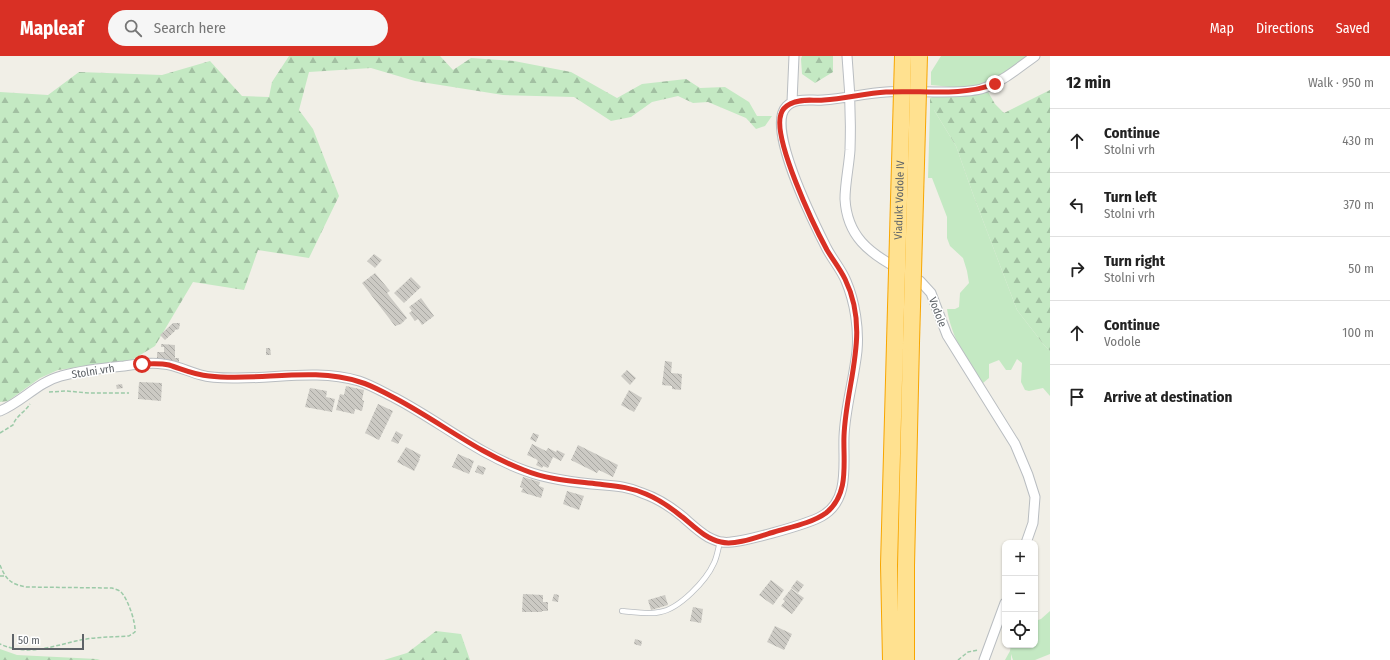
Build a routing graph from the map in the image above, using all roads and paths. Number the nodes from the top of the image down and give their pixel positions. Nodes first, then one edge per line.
1 (794, 56) edge
2 (847, 56) edge
3 (902, 56) edge
4 (919, 56) edge
5 (1035, 56) edge
6 (850, 97) junction
7 (792, 102) junction
8 (48, 392) dead end
9 (129, 393) dead end
10 (0, 411) edge
11 (14, 419) dead end
12 (0, 432) edge
13 (1027, 540) edge
14 (720, 542) junction
15 (0, 565) edge
16 (0, 576) edge
17 (4, 576) junction
18 (622, 611) dead end
19 (1002, 611) edge
20 (0, 644) edge
21 (989, 648) junction
22 (891, 660) edge
23 (906, 660) edge
24 (958, 660) edge
25 (984, 660) edge

1 - 7 street
2 - 6 street, Vodole
3 - 22 highway, Viadukt Vodole IV, bridge
4 - 23 highway, Viadukt Vodole IV, bridge
5 - 6 street
6 - 7 street
6 - 13 street, Vodole
7 - 14 street, Stolni vrh
8 - 9 path
10 - 14 street, Stolni vrh
11 - 12 path
14 - 18 lane
15 - 17 path
16 - 17 path
17 - 20 path
19 - 21 street
21 - 24 path
21 - 25 street

